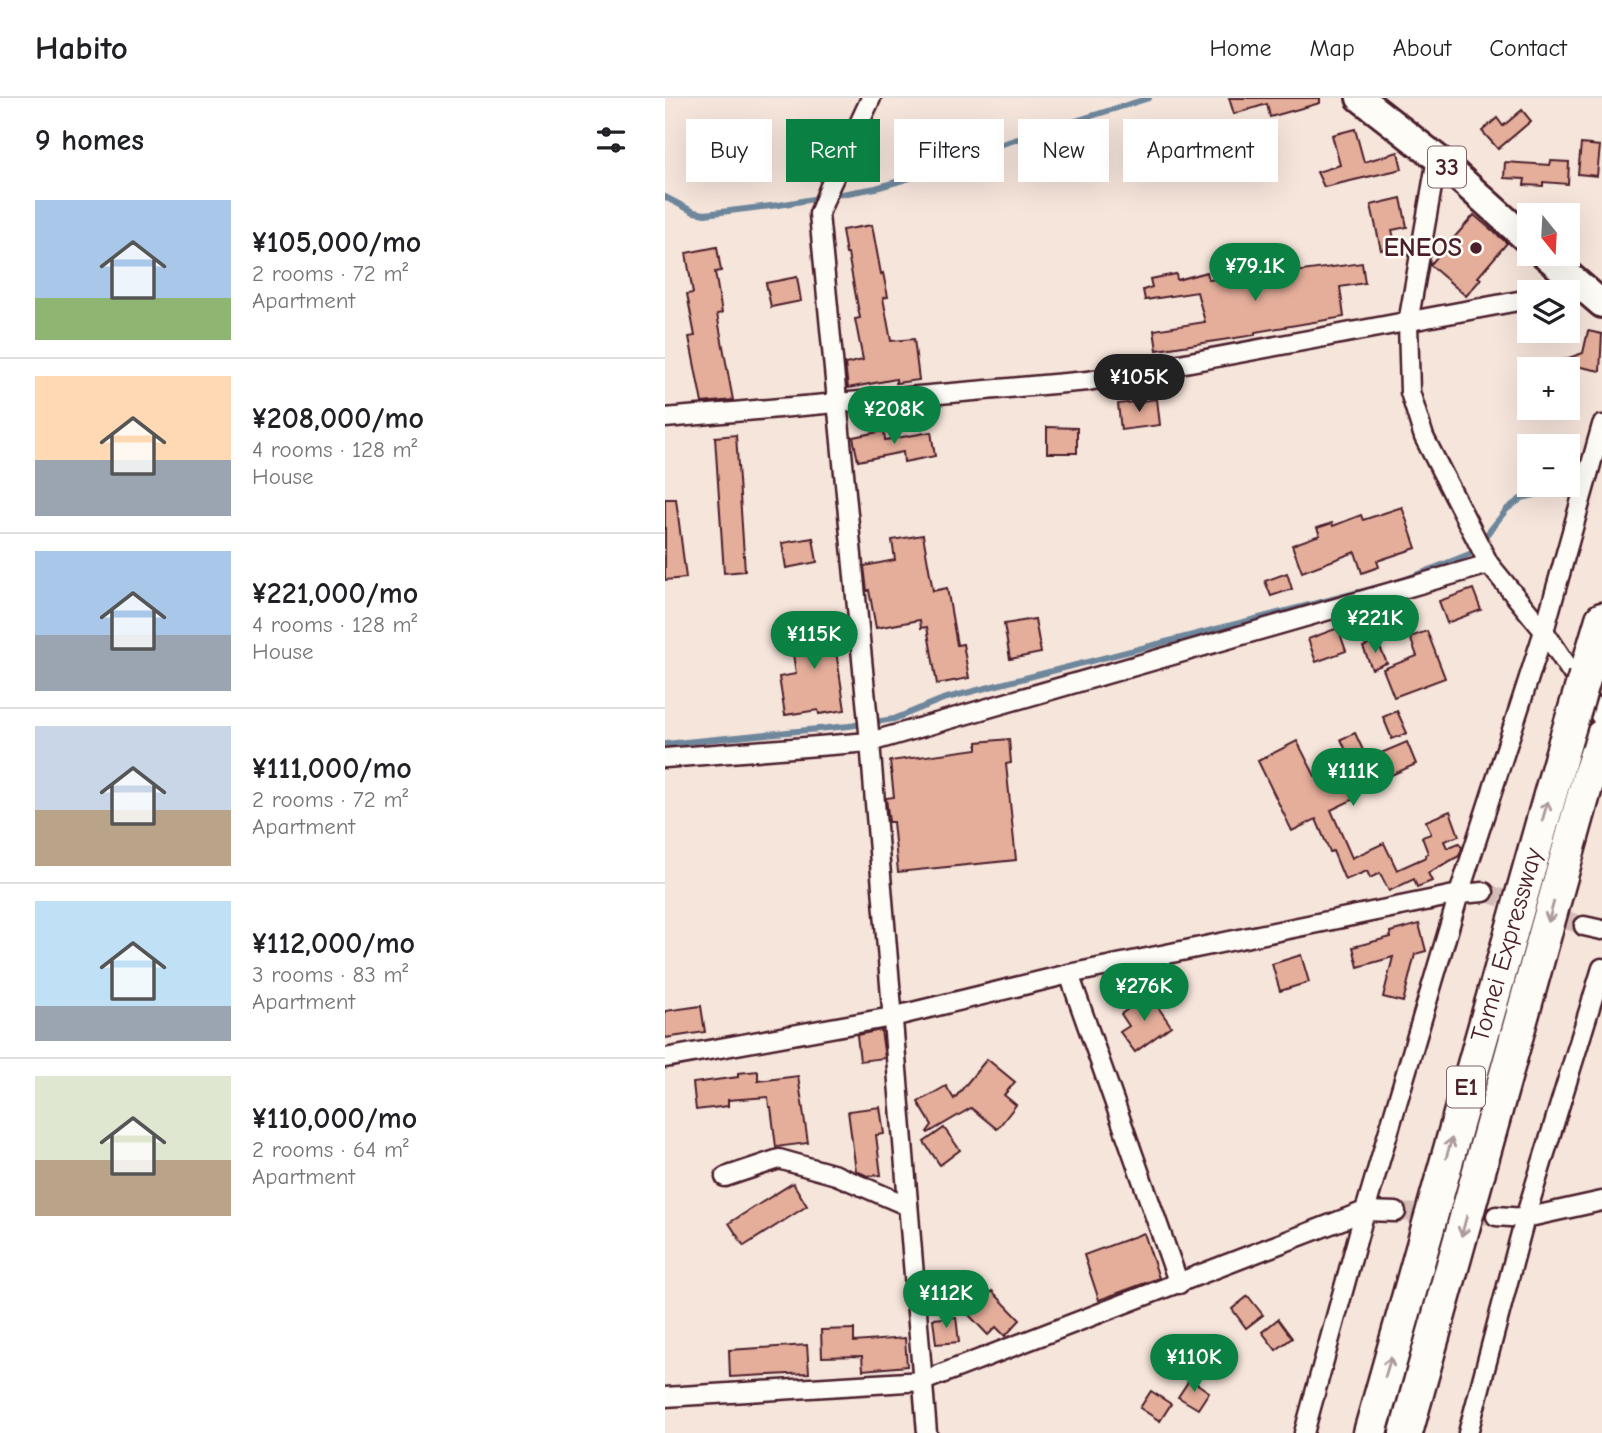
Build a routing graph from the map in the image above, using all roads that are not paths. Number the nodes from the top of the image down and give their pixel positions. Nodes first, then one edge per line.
1 (871, 98) edge
2 (1360, 98) edge
3 (1437, 158) junction
4 (1517, 230) edge
5 (1555, 266) edge
6 (1581, 295) edge
7 (1517, 301) edge
8 (1408, 323) junction
9 (836, 403) junction
10 (665, 418) edge
11 (1602, 425) edge
12 (1489, 564) junction
13 (1602, 619) edge
14 (1544, 631) junction
15 (1602, 718) edge
16 (1602, 736) edge
17 (870, 741) junction
18 (665, 758) edge
19 (1485, 892) tunnel mouth
20 (1459, 894) junction
21 (1602, 968) edge
22 (1069, 974) junction
23 (891, 1017) junction
24 (665, 1058) edge
25 (725, 1177) dead end
26 (1602, 1201) edge
27 (908, 1206) junction
28 (1365, 1210) junction
29 (1396, 1212) tunnel mouth
30 (1496, 1216) tunnel mouth
31 (1525, 1218) junction
32 (1179, 1284) junction
33 (923, 1381) junction
34 (665, 1397) edge
35 (927, 1433) edge
36 (1304, 1433) edge
37 (1370, 1433) edge
38 (1406, 1433) edge
39 (1468, 1433) edge

1 - 9 street
2 - 3 main road, 33
3 - 4 main road, 33
3 - 8 street
5 - 6 main road
7 - 8 street
8 - 9 street
8 - 12 street
9 - 10 street
9 - 17 street
11 - 14 street
12 - 14 street
12 - 17 street
37 -> 13 highway, Tomei Expressway / E1, bridge
14 - 15 street
14 - 20 street
16 -> 38 highway, Tomei Expressway / E1
17 - 18 street
17 - 23 street
19 - 20 street
20 - 22 street
20 - 28 street
21 - 31 street
22 - 23 street
22 - 32 street
23 - 24 street
23 - 27 street
25 - 27 street
26 - 31 street
27 - 33 street
28 - 29 street
28 - 32 street
28 - 36 street
30 - 31 street
31 - 39 street
32 - 33 street
33 - 34 street
33 - 35 street

